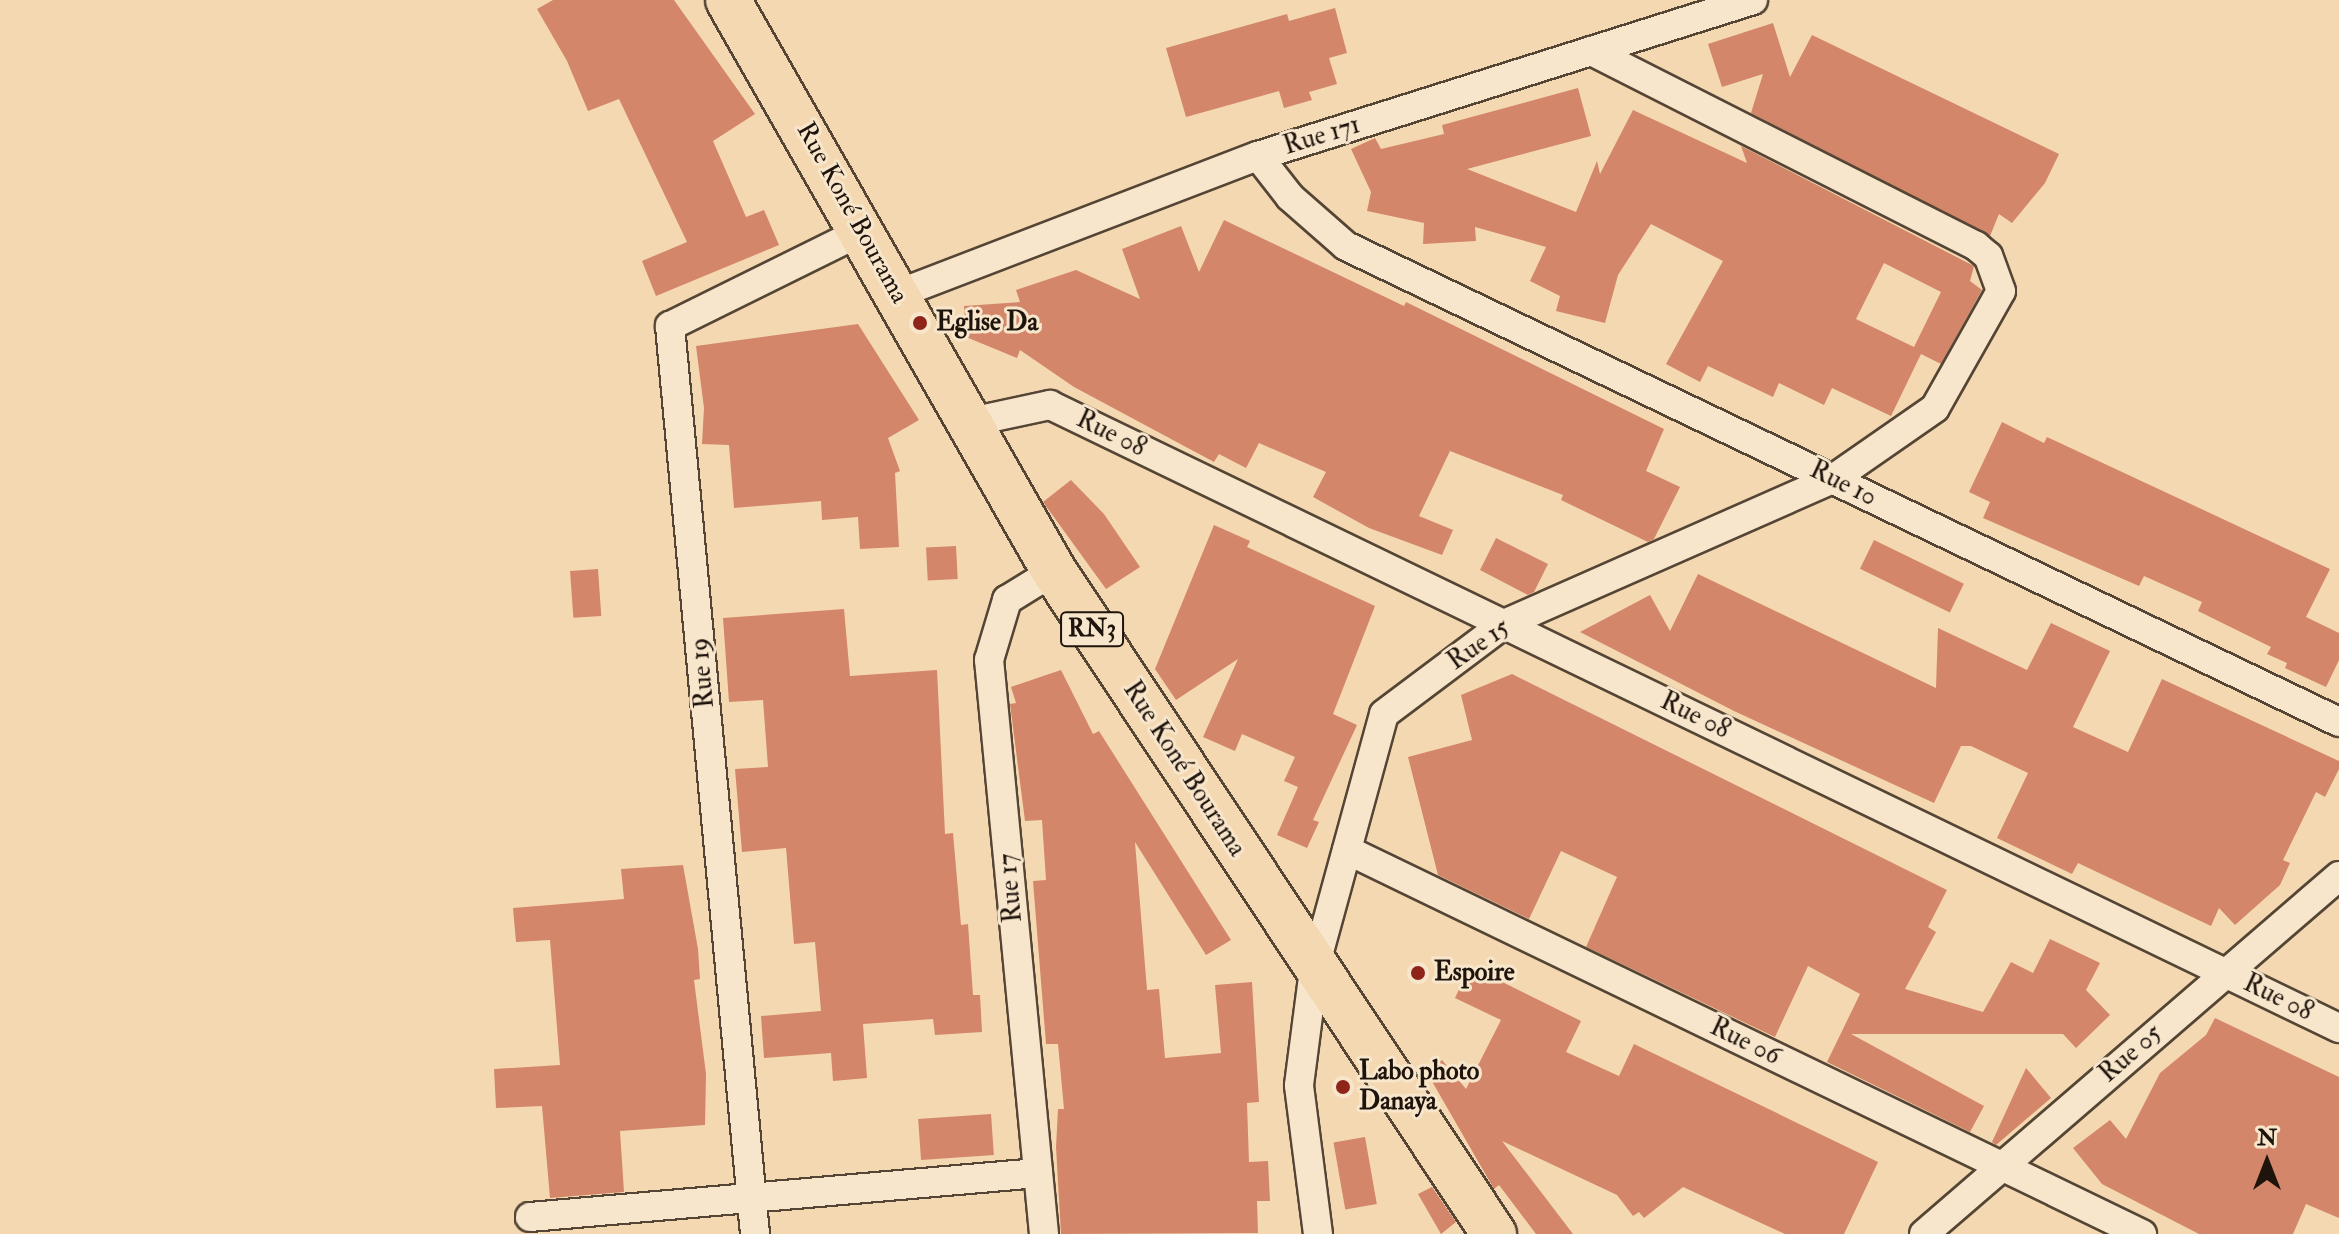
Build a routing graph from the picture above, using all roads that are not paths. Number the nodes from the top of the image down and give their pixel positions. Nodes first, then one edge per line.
1 (728, 0) edge
2 (1753, 0) edge
3 (1592, 51) junction
4 (1258, 156) junction
5 (862, 231) junction
6 (898, 294) junction
7 (966, 423) junction
8 (1833, 479) junction
9 (1054, 571) junction
10 (1504, 624) junction
11 (2339, 722) edge
12 (1347, 850) junction
13 (2339, 876) edge
14 (1314, 970) junction
15 (2225, 973) junction
16 (2339, 1028) edge
17 (2002, 1166) junction
18 (1038, 1173) junction
19 (751, 1198) junction
20 (530, 1217) dead end
21 (755, 1234) edge
22 (1044, 1234) edge
23 (1318, 1234) edge
24 (1494, 1234) edge
25 (1924, 1234) edge
26 (2142, 1234) edge

1 - 5 highway, Rue Koné Bourama / RN3
2 - 3 street, Rue 171
3 - 4 street, Rue 171
3 - 8 street, Rue 15
4 - 6 street, Rue 171
4 - 8 street, Rue 10
5 - 6 highway, Rue Koné Bourama / RN3
5 - 19 street, Rue 19
6 - 7 highway, Rue Koné Bourama / RN3
7 - 9 highway, Rue Koné Bourama / RN3
7 - 10 street, Rue 08
8 - 10 street, Rue 15
8 - 11 street, Rue 10
9 - 14 highway, Rue Koné Bourama / RN3
9 - 18 street, Rue 17
10 - 12 street, Rue 15
10 - 15 street, Rue 08
12 - 14 street, Rue 15
12 - 17 street, Rue 06
13 - 15 street, Rue 05
14 - 23 street, Rue 15
14 - 24 highway, Rue Koné Bourama / RN3
15 - 16 street, Rue 08
15 - 17 street, Rue 05
17 - 25 street, Rue 05
17 - 26 street, Rue 06
18 - 19 street
18 - 22 street, Rue 17
19 - 20 street
19 - 21 street, Rue 19

